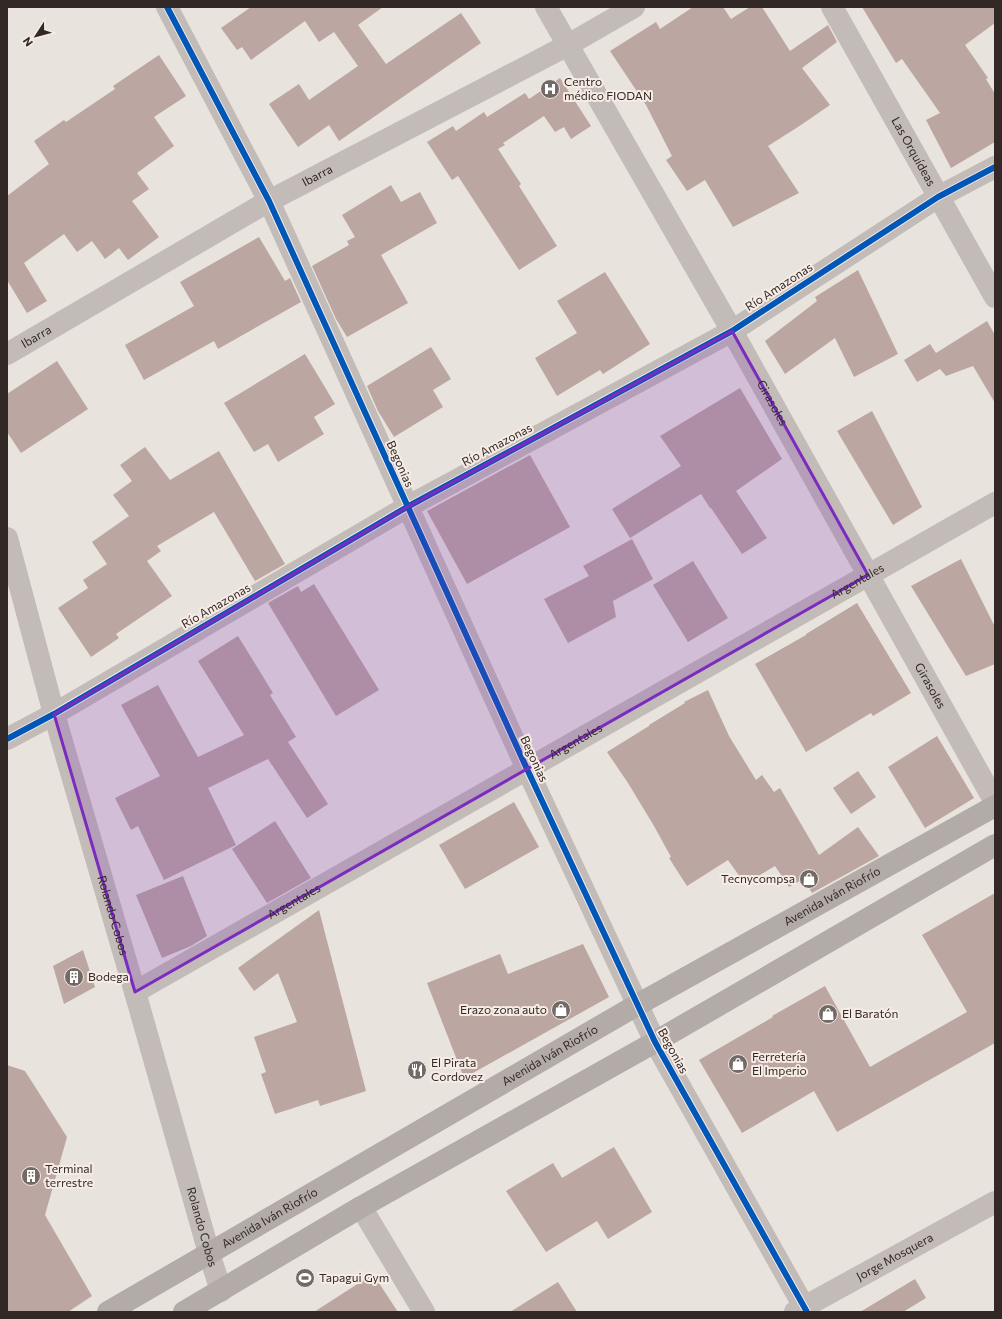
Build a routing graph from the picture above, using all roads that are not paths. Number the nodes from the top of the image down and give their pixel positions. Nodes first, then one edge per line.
1 (167, 7) edge
2 (546, 7) edge
3 (634, 7) edge
4 (832, 7) edge
5 (568, 44) junction
6 (995, 166) edge
7 (938, 196) junction
8 (269, 202) junction
9 (995, 297) edge
10 (732, 331) junction
11 (7, 354) edge
12 (995, 503) edge
13 (407, 506) junction
14 (7, 538) edge
15 (868, 575) junction
16 (54, 714) junction
17 (7, 739) edge
18 (527, 769) junction
19 (995, 802) edge
20 (995, 806) edge
21 (995, 845) edge
22 (135, 992) junction
23 (637, 1005) junction
24 (655, 1042) junction
25 (995, 1202) edge
26 (361, 1207) junction
27 (209, 1254) junction
28 (221, 1291) junction
29 (802, 1310) edge
30 (108, 1312) edge
31 (184, 1312) edge
32 (424, 1312) edge

1 - 8 street, Begonias
2 - 5 street, Girasoles
3 - 5 street, Ibarra
4 - 7 street, Las Orquídeas
5 - 8 street, Ibarra
5 - 10 street, Girasoles
6 - 7 street, Río Amazonas
7 - 9 street, Las Orquídeas
7 - 10 street, Río Amazonas
8 - 11 street, Ibarra
8 - 13 street, Begonias
10 - 13 street, Río Amazonas
10 - 15 street, Girasoles
12 - 15 street, Argentales
13 - 16 street, Río Amazonas
13 - 18 street, Begonias
14 - 16 street, Rolando Cobos
15 - 18 street, Argentales
15 - 19 street, Girasoles
16 - 17 street, Río Amazonas
16 - 22 street, Rolando Cobos
18 - 22 street, Argentales
18 - 23 street, Begonias
20 - 23 main road, Avenida Iván Riofrío
21 - 24 main road
22 - 27 street, Rolando Cobos
23 - 24 street, Begonias
23 - 27 main road, Avenida Iván Riofrío
24 - 26 main road
24 - 29 street, Begonias
25 - 29 street, Jorge Mosquera
26 - 28 main road
26 - 32 street
27 - 28 street, Rolando Cobos
27 - 30 main road, Avenida Iván Riofrío
28 - 31 main road

